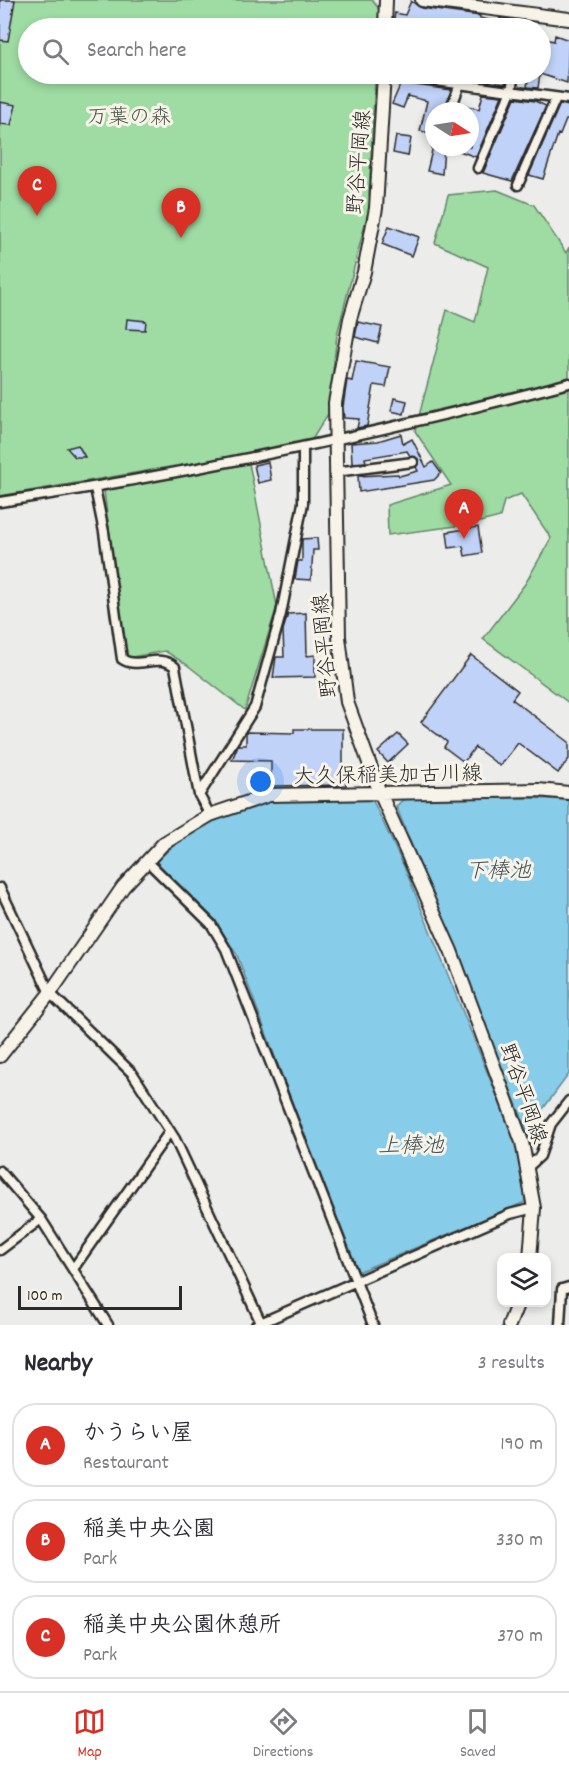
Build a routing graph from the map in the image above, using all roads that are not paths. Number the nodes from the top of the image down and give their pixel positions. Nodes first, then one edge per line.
1 (386, 0) edge
2 (422, 0) edge
3 (386, 18) edge
4 (569, 19) edge
5 (383, 84) edge
6 (460, 84) joint
7 (512, 84) edge
8 (511, 91) junction
9 (556, 98) junction
10 (569, 99) edge
11 (453, 102) edge
12 (478, 168) dead end
13 (518, 185) dead end
14 (569, 383) edge
15 (334, 440) junction
16 (303, 449) junction
17 (413, 462) dead end
18 (335, 472) junction
19 (95, 488) junction
20 (0, 502) edge
21 (380, 793) junction
22 (569, 793) edge
23 (199, 795) junction
24 (210, 815) junction
25 (147, 861) junction
26 (0, 888) edge
27 (50, 993) junction
28 (0, 1056) edge
29 (569, 1101) edge
30 (170, 1131) junction
31 (528, 1167) junction
32 (0, 1171) edge
33 (534, 1208) junction
34 (41, 1219) junction
35 (0, 1251) edge
36 (531, 1253) edge
37 (73, 1269) junction
38 (354, 1282) junction
39 (569, 1287) edge
40 (516, 1307) edge
41 (260, 1324) edge
42 (108, 1325) edge
43 (373, 1325) edge
44 (509, 1325) edge
45 (560, 1325) edge

1 - 3 main road
2 - 4 main road
5 - 15 main road, 野谷平岡線
6 - 8 street
6 - 11 street
7 - 8 street
8 - 9 street
8 - 12 street
9 - 10 street
9 - 13 street
14 - 15 street
15 - 16 street
15 - 18 main road, 野谷平岡線
16 - 19 street
16 - 23 street
17 - 18 street
18 - 21 main road, 野谷平岡線
19 - 20 street
19 - 23 street
21 - 22 main road, 大久保稲美加古川線
21 - 24 main road, 大久保稲美加古川線
21 - 31 main road, 野谷平岡線
23 - 24 street
24 - 25 main road, 大久保稲美加古川線
25 - 27 main road, 大久保稲美加古川線
25 - 38 street
26 - 27 street
27 - 28 main road, 大久保稲美加古川線
27 - 30 street
29 - 31 street
30 - 37 street
30 - 41 street
31 - 33 main road, 野谷平岡線
32 - 34 street
33 - 36 main road, 野谷平岡線
33 - 38 street
34 - 35 street
34 - 37 street
37 - 42 street
38 - 41 street
38 - 43 street
39 - 45 street
40 - 44 main road

